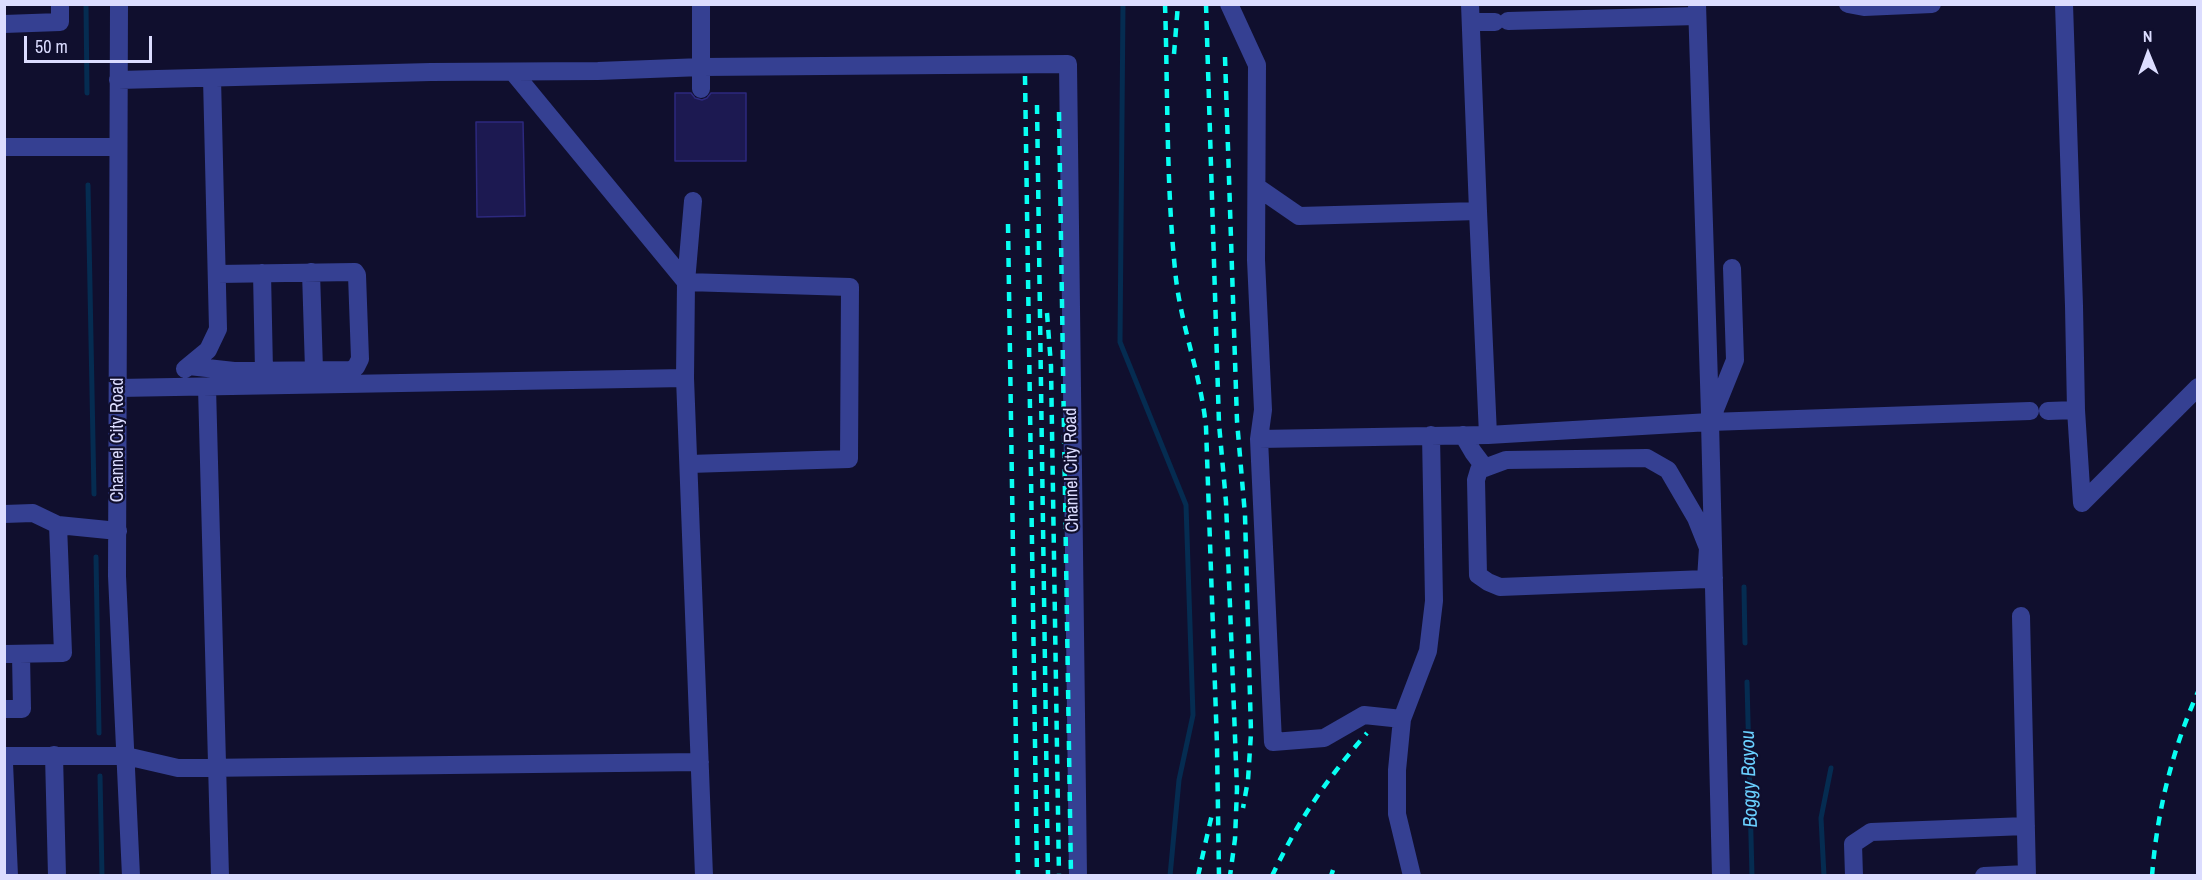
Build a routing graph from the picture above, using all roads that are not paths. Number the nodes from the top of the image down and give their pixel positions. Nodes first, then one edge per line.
1 (60, 4) edge
2 (118, 4) edge
3 (701, 4) edge
4 (1229, 4) edge
5 (1848, 4) edge
6 (1932, 4) edge
7 (2064, 4) edge
8 (1697, 10) edge
9 (1471, 13) edge
10 (4, 24) edge
11 (702, 67) junction
12 (513, 72) junction
13 (212, 78) junction
14 (118, 80) junction
15 (701, 89) dead end
16 (4, 147) edge
17 (118, 147) junction
18 (1257, 187) junction
19 (693, 201) dead end
20 (1478, 211) junction
21 (1732, 268) dead end
22 (311, 272) junction
23 (262, 273) junction
24 (217, 274) junction
25 (686, 282) junction
26 (189, 366) junction
27 (314, 370) junction
28 (264, 371) junction
29 (685, 378) junction
30 (207, 387) junction
31 (2198, 387) edge
32 (118, 388) junction
33 (159, 388) junction
34 (2076, 410) junction
35 (1710, 422) junction
36 (1431, 435) junction
37 (1463, 435) junction
38 (1488, 435) junction
39 (1259, 439) junction
40 (689, 464) junction
41 (1485, 468) junction
42 (4, 514) edge
43 (58, 525) junction
44 (118, 531) junction
45 (1710, 579) junction
46 (2021, 616) dead end
47 (13, 654) edge
48 (4, 709) edge
49 (1402, 719) junction
50 (54, 755) junction
51 (4, 756) edge
52 (126, 756) junction
53 (700, 762) junction
54 (4, 763) edge
55 (218, 768) junction
56 (2026, 826) junction
57 (2027, 875) edge
58 (9, 876) edge
59 (57, 876) edge
60 (131, 876) edge
61 (220, 876) edge
62 (704, 876) edge
63 (1078, 876) edge
64 (1412, 876) edge
65 (1721, 876) edge
66 (1854, 876) edge
67 (1984, 876) edge

1 - 10 lane
2 - 14 lane, Channel City Road
3 - 11 lane
4 - 18 lane
5 - 6 lane
7 - 34 lane
8 - 9 lane
8 - 35 lane
9 - 20 lane
11 - 12 lane
11 - 15 lane
11 - 63 lane, Channel City Road
12 - 13 lane
12 - 25 lane
13 - 14 lane
13 - 24 lane
14 - 17 lane, Channel City Road
16 - 17 lane
17 - 32 lane, Channel City Road
18 - 20 lane
18 - 39 lane
19 - 25 lane
20 - 38 lane
21 - 35 lane
22 - 23 lane
22 - 27 lane
22 - 27 lane
23 - 24 lane
23 - 28 lane
24 - 26 lane
25 - 29 lane
25 - 40 lane
26 - 28 lane
26 - 33 lane
27 - 28 lane
29 - 30 lane
29 - 40 lane
30 - 33 lane
30 - 55 lane
31 - 34 lane
32 - 33 lane
32 - 44 lane, Channel City Road
34 - 35 lane
35 - 38 lane
35 - 45 lane
36 - 37 lane
36 - 39 lane
36 - 49 lane
37 - 38 lane
37 - 41 lane
39 - 49 lane
40 - 53 lane
41 - 45 lane
41 - 45 lane
42 - 43 lane
43 - 44 lane
43 - 47 lane
44 - 52 lane, Channel City Road
45 - 65 lane
46 - 56 lane
47 - 48 lane
49 - 64 lane
50 - 51 lane
50 - 52 lane
50 - 59 lane
52 - 55 lane
52 - 60 lane, Channel City Road
53 - 55 lane
53 - 62 lane
54 - 58 lane
55 - 61 lane
56 - 57 lane
56 - 66 lane
57 - 67 lane

